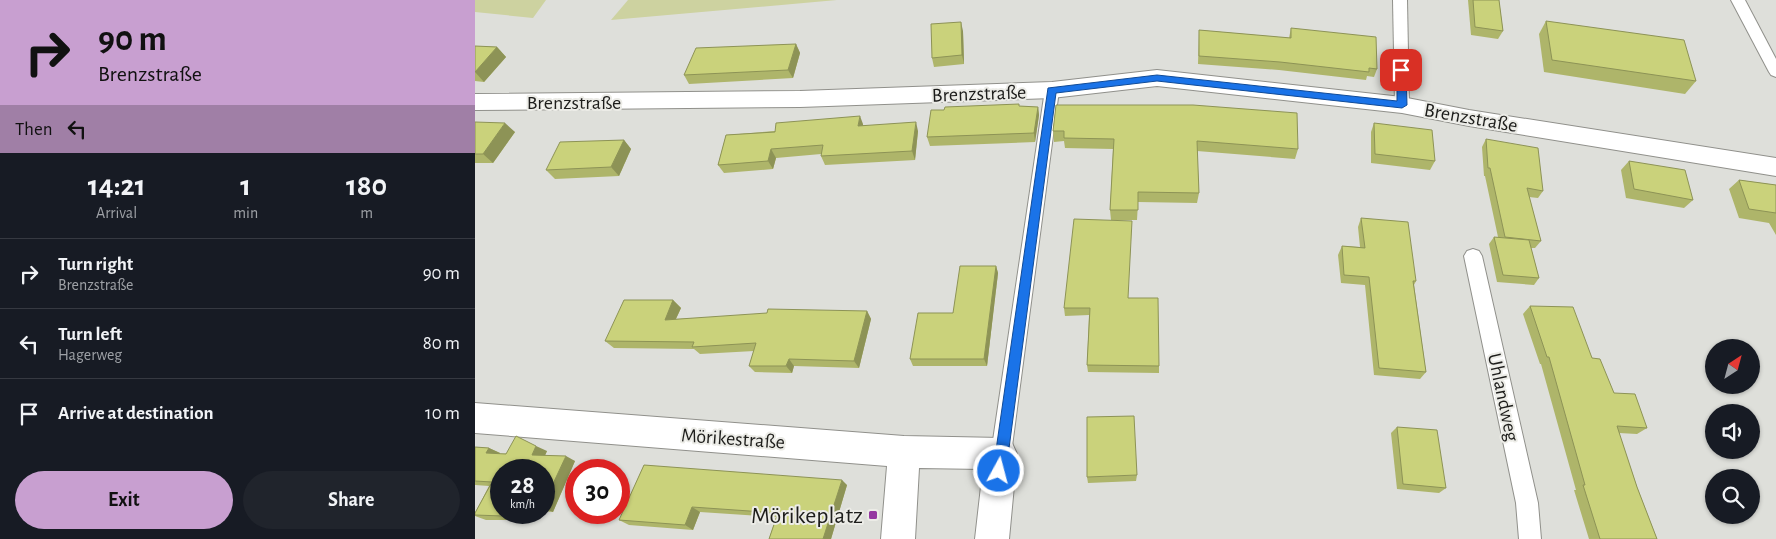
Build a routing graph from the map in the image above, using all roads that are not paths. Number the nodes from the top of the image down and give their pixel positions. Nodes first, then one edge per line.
1 (1400, 0) edge
2 (1738, 0) edge
3 (1776, 72) edge
4 (1052, 90) junction
5 (475, 102) edge
6 (1402, 105) junction
7 (1776, 167) edge
8 (1473, 256) dead end
9 (475, 418) edge
10 (904, 452) junction
11 (1001, 454) junction
12 (898, 539) edge
13 (992, 539) edge
14 (1530, 539) edge

1 - 6 lane
2 - 3 lane
4 - 5 street, Brenzstraße
4 - 6 street, Brenzstraße
4 - 11 lane
6 - 7 street, Brenzstraße
8 - 14 lane, Uhlandweg
9 - 10 street, Mörikestraße
10 - 11 street, Mörikestraße
10 - 12 street
11 - 13 street

